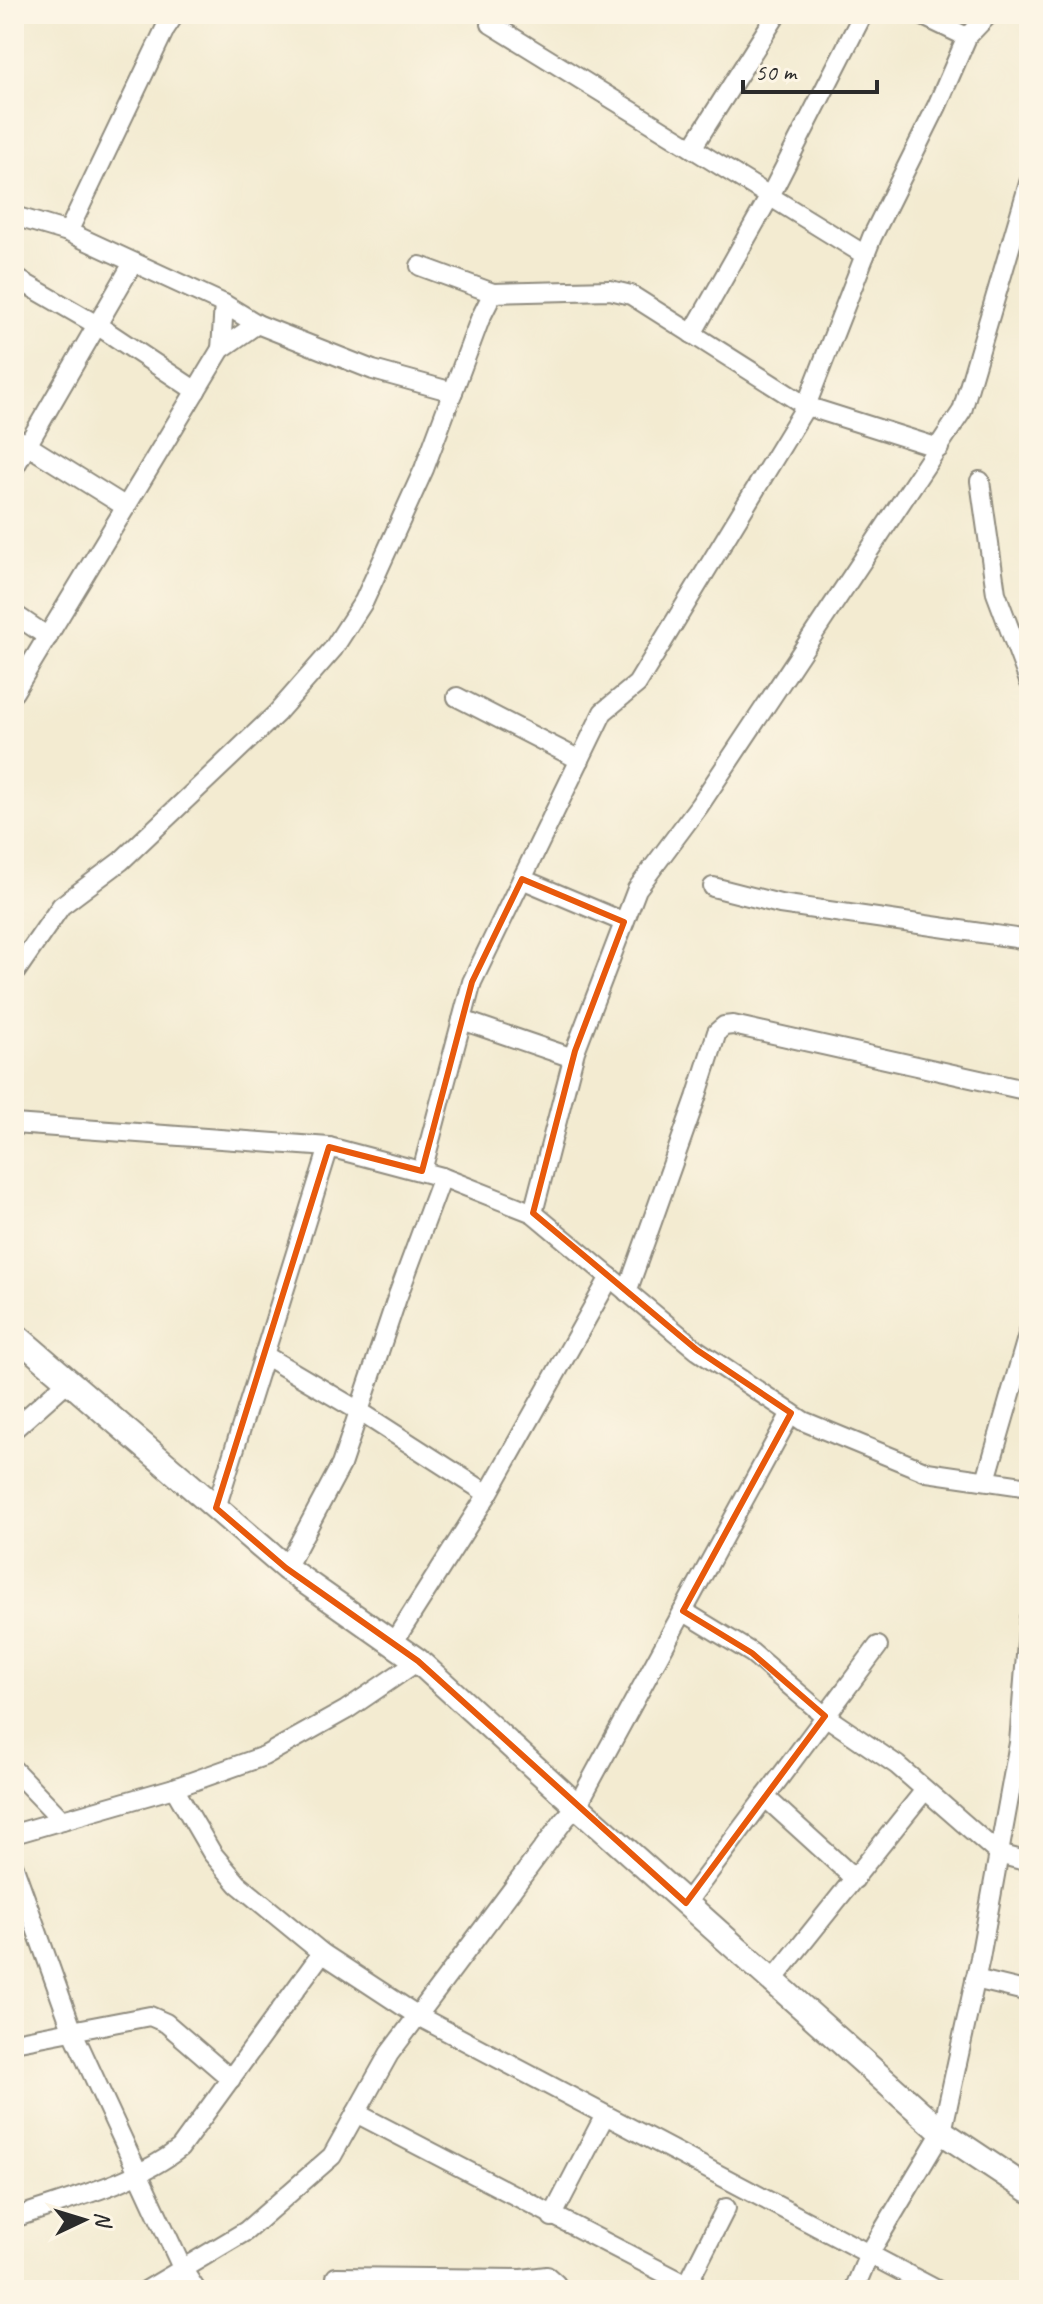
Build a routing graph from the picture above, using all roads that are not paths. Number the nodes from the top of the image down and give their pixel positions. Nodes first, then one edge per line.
1 (175, 14) edge
2 (777, 14) edge
3 (863, 14) edge
4 (919, 14) edge
5 (989, 14) edge
6 (491, 24) dead end
7 (967, 37) junction
8 (692, 148) junction
9 (1029, 183) edge
10 (770, 196) junction
11 (14, 216) edge
12 (68, 232) junction
13 (865, 255) junction
14 (133, 263) junction
15 (420, 266) dead end
16 (14, 277) edge
17 (493, 293) junction
18 (224, 304) junction
19 (257, 324) junction
20 (97, 325) junction
21 (692, 334) junction
22 (221, 349) junction
23 (196, 391) junction
24 (453, 392) junction
25 (806, 406) junction
26 (20, 442) edge
27 (939, 448) junction
28 (14, 468) edge
29 (980, 481) dead end
30 (126, 507) junction
31 (14, 614) edge
32 (48, 637) junction
33 (1029, 681) edge
34 (14, 692) edge
35 (457, 697) dead end
36 (580, 760) junction
37 (522, 879) junction
38 (713, 887) dead end
39 (624, 922) junction
40 (1029, 940) edge
41 (14, 974) edge
42 (462, 1020) junction
43 (573, 1058) junction
44 (1029, 1091) edge
45 (14, 1124) edge
46 (329, 1147) junction
47 (422, 1171) junction
48 (442, 1177) junction
49 (533, 1213) junction
50 (610, 1277) junction
51 (627, 1292) junction
52 (1029, 1331) edge
53 (14, 1334) edge
54 (264, 1355) junction
55 (68, 1381) junction
56 (359, 1411) junction
57 (791, 1413) junction
58 (14, 1429) edge
59 (986, 1480) junction
60 (1029, 1487) edge
61 (488, 1494) junction
62 (216, 1508) junction
63 (286, 1568) junction
64 (683, 1611) junction
65 (1029, 1618) edge
66 (393, 1643) junction
67 (878, 1646) dead end
68 (418, 1661) junction
69 (825, 1716) junction
70 (1024, 1744) edge
71 (14, 1770) edge
72 (174, 1788) junction
73 (925, 1790) junction
74 (765, 1797) junction
75 (577, 1806) junction
76 (62, 1820) junction
77 (14, 1834) edge
78 (999, 1854) junction
79 (1029, 1862) edge
80 (14, 1867) edge
81 (855, 1879) junction
82 (686, 1903) junction
83 (322, 1953) junction
84 (975, 1979) junction
85 (773, 1980) junction
86 (1029, 1992) edge
87 (418, 2016) junction
88 (73, 2032) junction
89 (14, 2042) edge
90 (231, 2079) junction
91 (356, 2113) junction
92 (605, 2115) junction
93 (942, 2132) junction
94 (138, 2174) junction
95 (1029, 2190) edge
96 (726, 2208) dead end
97 (552, 2217) junction
98 (14, 2218) edge
99 (869, 2254) junction
100 (183, 2270) junction
101 (336, 2277) dead end
102 (692, 2288) edge
103 (147, 2290) edge
104 (196, 2290) edge
105 (556, 2290) edge
106 (854, 2290) edge
107 (937, 2290) edge

1 - 12 street
2 - 8 street
3 - 10 street
4 - 7 street
5 - 7 street
6 - 8 street
7 - 13 street
8 - 10 street
9 - 27 street
10 - 13 street
10 - 21 street
11 - 12 street
12 - 14 street
13 - 25 street
14 - 18 street
14 - 20 street
15 - 17 street
16 - 20 street
17 - 21 street
17 - 24 street
18 - 19 street
18 - 22 street
19 - 22 street
19 - 24 street
20 - 23 street
20 - 26 street
21 - 25 street
22 - 23 street
23 - 30 street
24 - 41 street
25 - 27 street
25 - 36 street
26 - 28 street
26 - 30 street
27 - 39 street
29 - 33 street
30 - 32 street
31 - 32 street
32 - 34 street
35 - 36 street
36 - 37 street
37 - 39 street
37 - 42 street
38 - 40 street
39 - 43 street
42 - 43 street
42 - 47 street
43 - 49 street
44 - 51 street
45 - 46 street
46 - 47 street
46 - 54 street
47 - 48 street
48 - 49 street
48 - 56 street
49 - 50 street
50 - 51 street
50 - 61 street
51 - 57 street
52 - 59 street
53 - 55 street
54 - 56 street
54 - 62 street
55 - 58 street
55 - 62 street
56 - 61 street
56 - 63 street
57 - 59 street
57 - 64 street
59 - 60 street
61 - 66 street
62 - 63 street
63 - 66 street
64 - 69 street
64 - 75 street
65 - 70 street
66 - 68 street
67 - 69 street
68 - 72 street
68 - 75 street
69 - 73 street
69 - 74 street
70 - 78 street
71 - 76 street
72 - 76 street
72 - 83 street
73 - 78 street
73 - 81 street
74 - 81 street
74 - 82 street
75 - 82 street
75 - 87 street
76 - 77 street
78 - 79 street
78 - 84 street
80 - 88 street
81 - 85 street
82 - 85 street
83 - 87 street
83 - 90 street
84 - 86 street
84 - 93 street
85 - 93 street
87 - 91 street
87 - 92 street
88 - 89 street
88 - 90 street
88 - 94 street
90 - 94 street
91 - 97 street
91 - 100 street
92 - 97 street
92 - 99 street
93 - 95 street
93 - 99 street
94 - 98 street
94 - 100 street
96 - 102 street
97 - 102 street
99 - 106 street
99 - 107 street
100 - 103 street
100 - 104 street
101 - 105 street

